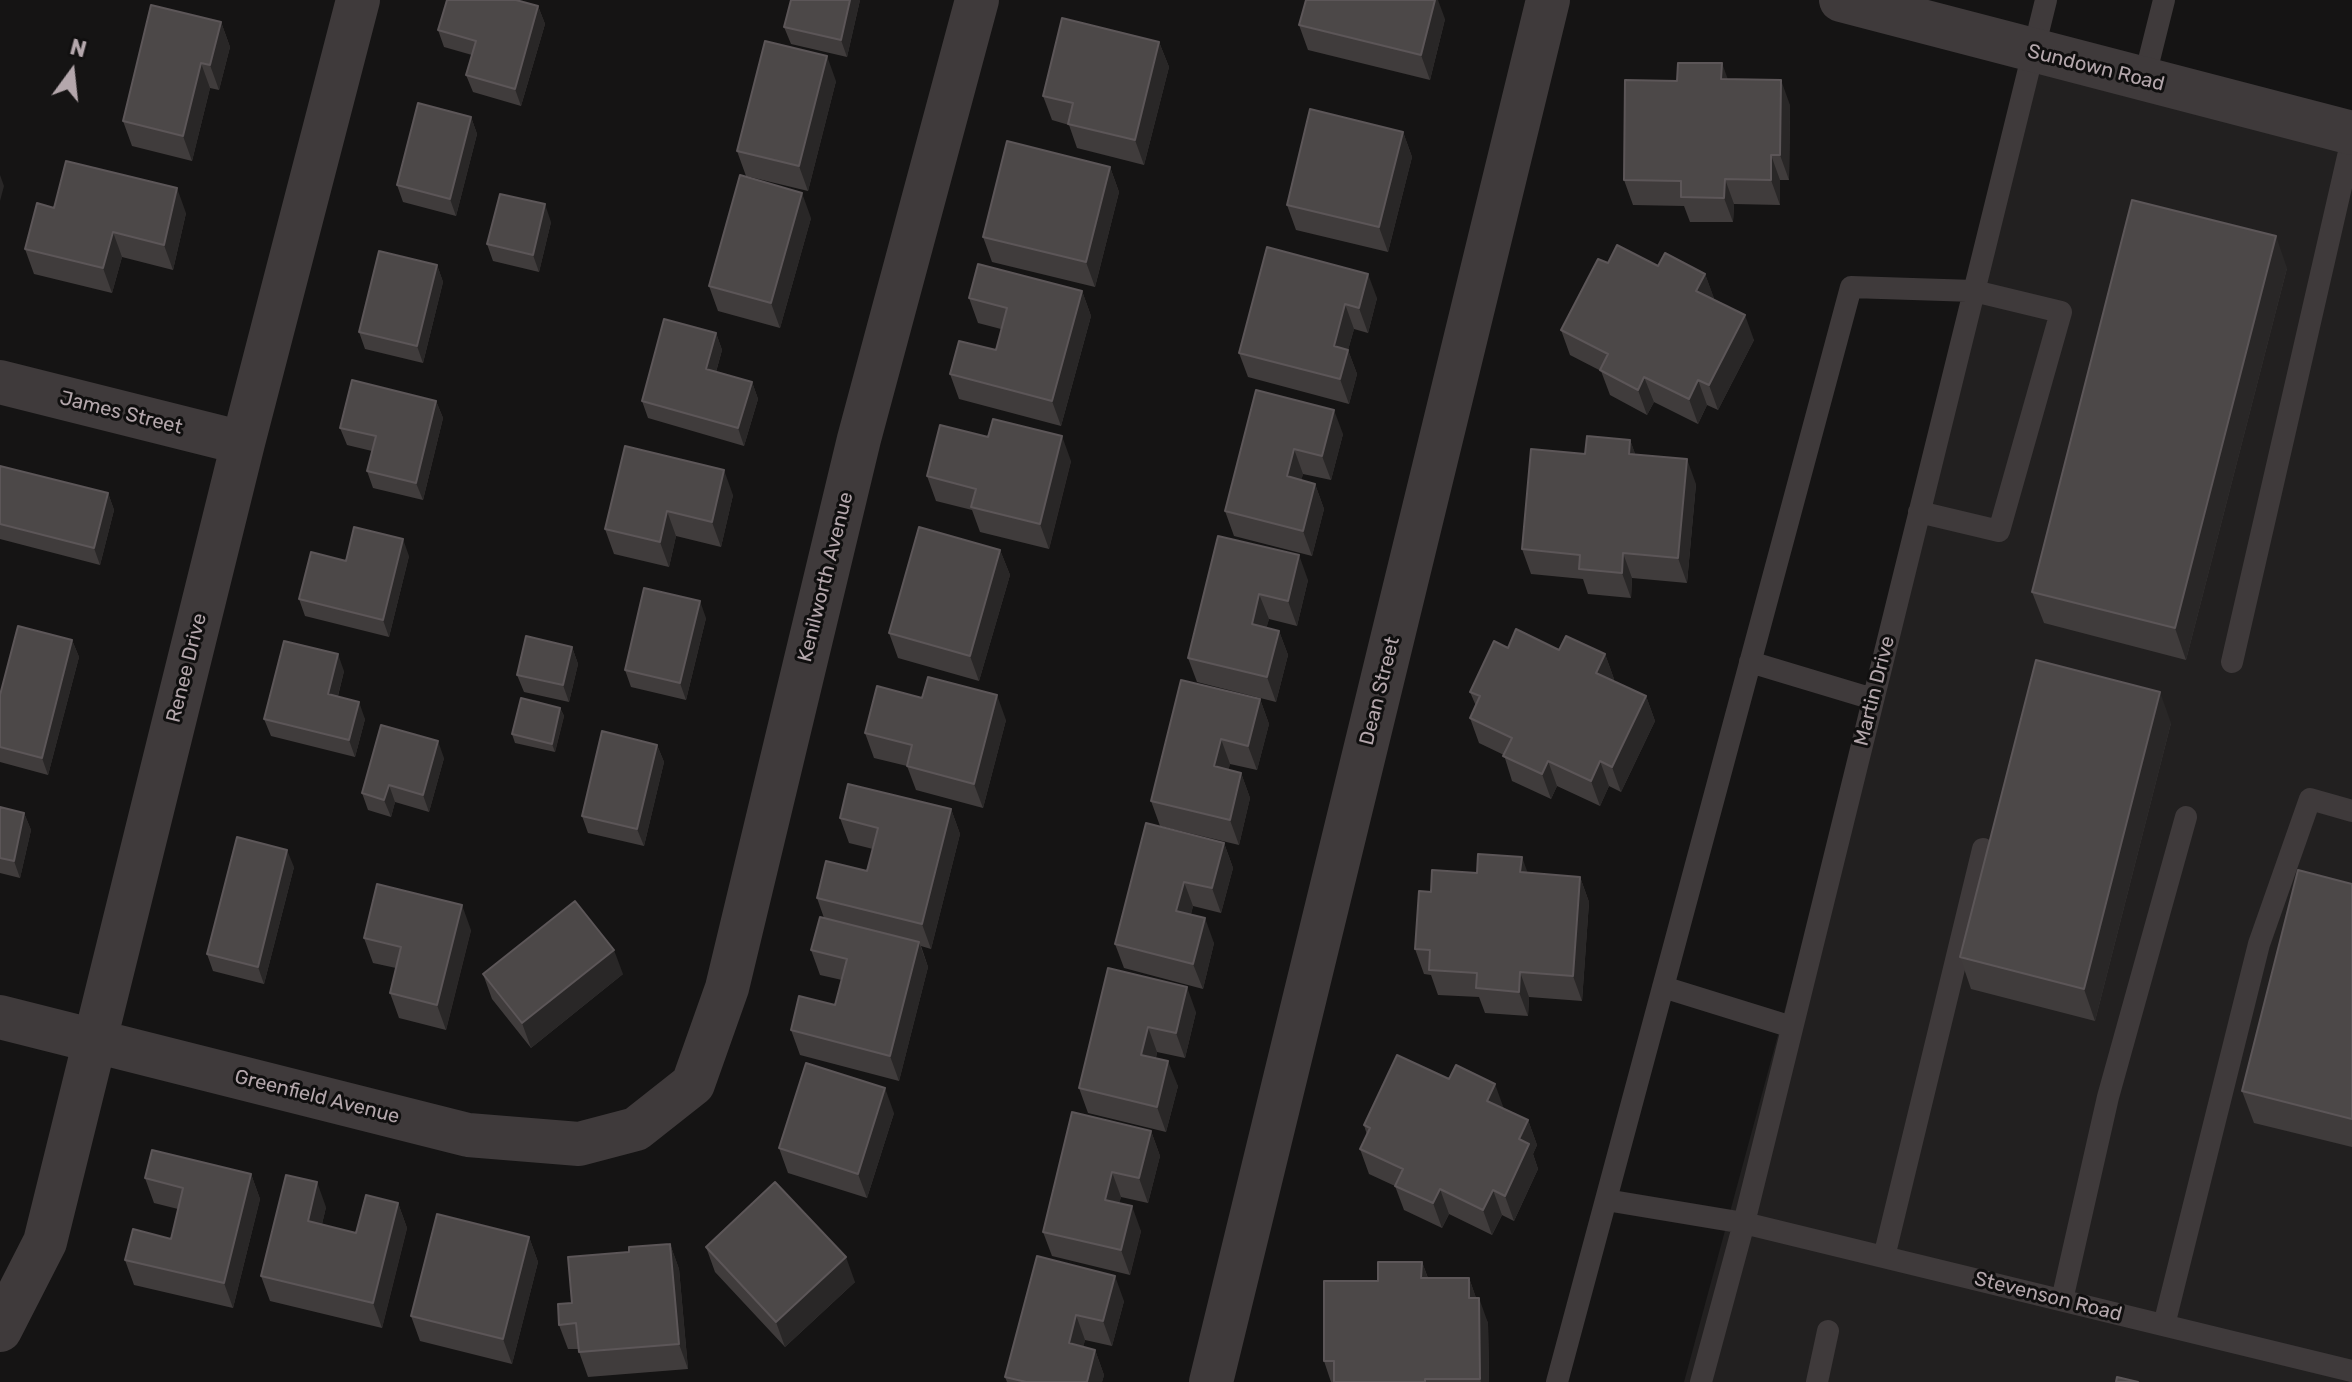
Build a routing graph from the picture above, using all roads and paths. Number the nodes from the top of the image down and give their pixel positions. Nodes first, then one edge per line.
1 (358, 0) edge
2 (977, 0) edge
3 (1548, 0) edge
4 (1841, 0) edge
5 (2046, 0) edge
6 (2164, 0) edge
7 (2033, 52) junction
8 (2144, 80) junction
9 (2352, 133) edge
10 (2352, 139) edge
11 (1974, 291) junction
12 (0, 382) edge
13 (243, 443) junction
14 (1919, 512) junction
15 (1750, 662) junction
16 (2232, 662) dead end
17 (1873, 699) junction
18 (2352, 811) edge
19 (2186, 817) dead end
20 (1983, 849) dead end
21 (1663, 987) junction
22 (0, 1017) edge
23 (1792, 1027) junction
24 (96, 1041) junction
25 (636, 1129) joint
26 (1606, 1200) junction
27 (1744, 1223) junction
28 (1884, 1257) junction
29 (2062, 1300) junction
30 (2164, 1325) junction
31 (0, 1330) edge
32 (1828, 1331) dead end
33 (2352, 1371) edge
34 (1211, 1382) edge
35 (1557, 1382) edge
36 (1701, 1382) edge
37 (1817, 1382) edge

1 - 13 street, Renee Drive
2 - 25 street, Kenilworth Avenue
3 - 34 street, Dean Street
4 - 7 street, Sundown Road
5 - 7 lane, Martin Drive
6 - 8 lane
7 - 8 street, Sundown Road
7 - 11 lane, Martin Drive
8 - 9 street, Sundown Road
10 - 16 lane
11 - 14 lane, Martin Drive
11 - 14 lane
11 - 15 lane
12 - 13 street, James Street
13 - 24 street, Renee Drive
14 - 17 lane, Martin Drive
15 - 17 lane
15 - 21 lane
17 - 23 lane, Martin Drive
18 - 30 lane
19 - 29 lane
20 - 28 lane
21 - 23 lane
21 - 26 lane
22 - 24 street, Greenfield Avenue
23 - 27 lane, Martin Drive
24 - 25 street, Greenfield Avenue
24 - 31 street, Renee Drive
26 - 27 lane, Stevenson Road
26 - 35 lane
27 - 28 lane, Stevenson Road
27 - 36 lane, Martin Drive
28 - 29 lane, Stevenson Road
29 - 30 lane, Stevenson Road
30 - 33 lane, Stevenson Road
32 - 37 lane

